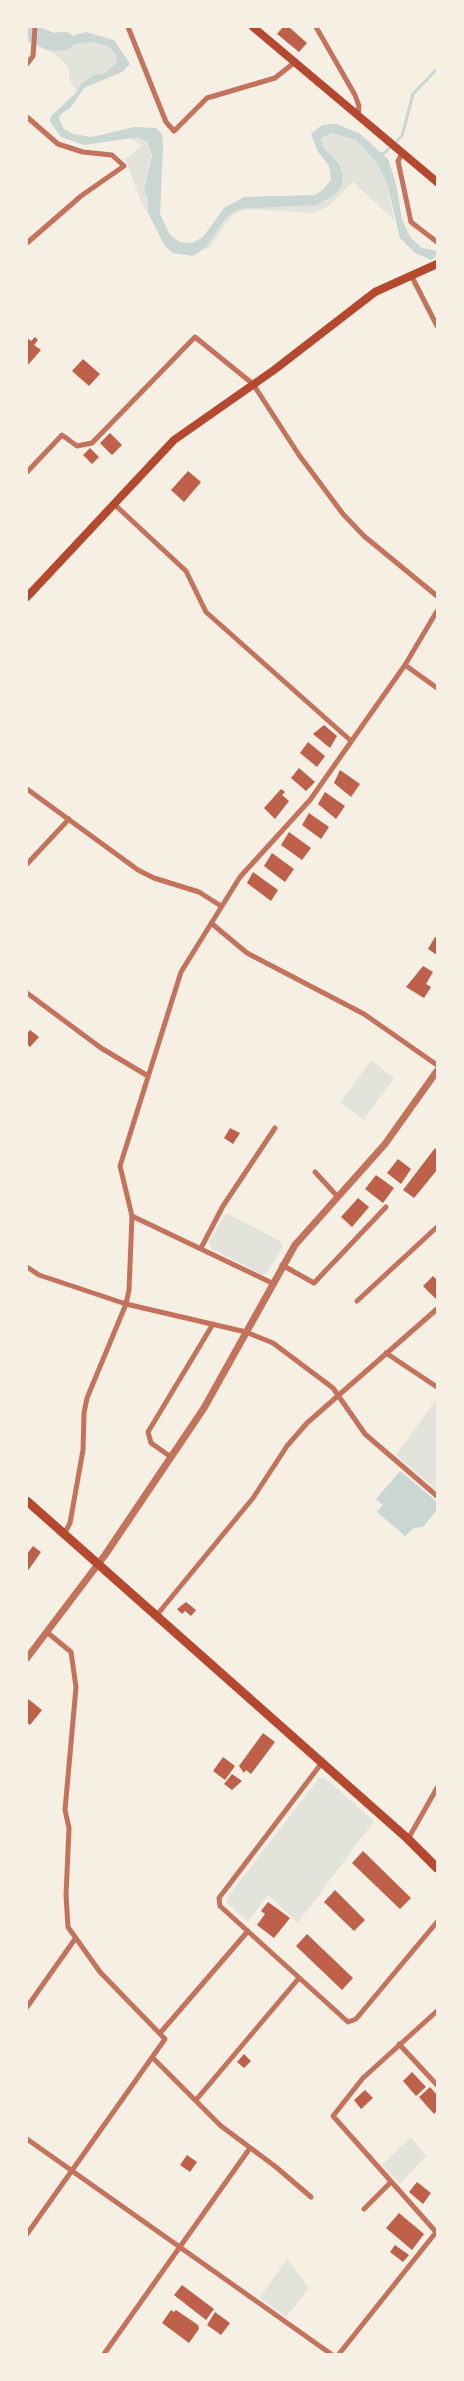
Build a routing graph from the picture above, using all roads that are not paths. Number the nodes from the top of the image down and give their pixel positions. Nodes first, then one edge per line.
1 (35, 27) edge
2 (128, 27) edge
3 (253, 27) edge
4 (316, 27) edge
5 (295, 62) junction
6 (27, 64) edge
7 (358, 115) junction
8 (27, 117) edge
9 (401, 150) junction
10 (437, 182) edge
11 (437, 242) edge
12 (27, 243) edge
13 (435, 265) edge
14 (411, 275) junction
15 (437, 326) edge
16 (253, 384) junction
17 (27, 472) edge
18 (114, 504) junction
19 (437, 596) edge
20 (27, 597) edge
21 (437, 611) edge
22 (405, 665) junction
23 (437, 688) edge
24 (350, 740) junction
25 (27, 789) edge
26 (69, 819) junction
27 (27, 864) edge
28 (221, 906) junction
29 (211, 923) junction
30 (27, 993) edge
31 (437, 1065) edge
32 (437, 1071) edge
33 (148, 1076) junction
34 (275, 1128) dead end
35 (315, 1172) dead end
36 (338, 1196) junction
37 (386, 1207) dead end
38 (132, 1216) junction
39 (437, 1227) edge
40 (201, 1248) junction
41 (282, 1265) junction
42 (27, 1267) edge
43 (272, 1283) junction
44 (357, 1301) dead end
45 (126, 1304) junction
46 (437, 1309) edge
47 (213, 1324) junction
48 (246, 1332) junction
49 (386, 1353) junction
50 (437, 1387) edge
51 (337, 1394) junction
52 (171, 1457) junction
53 (437, 1496) edge
54 (27, 1501) edge
55 (64, 1534) junction
56 (98, 1564) junction
57 (156, 1616) junction
58 (48, 1633) junction
59 (27, 1658) edge
60 (321, 1764) junction
61 (437, 1788) edge
62 (408, 1839) junction
63 (437, 1868) edge
64 (437, 1922) edge
65 (248, 1931) junction
66 (75, 1939) junction
67 (299, 1978) junction
68 (27, 2007) edge
69 (437, 2011) edge
70 (161, 2032) junction
71 (399, 2044) junction
72 (153, 2058) junction
73 (437, 2085) edge
74 (196, 2100) junction
75 (27, 2139) edge
76 (250, 2148) junction
77 (72, 2170) junction
78 (391, 2182) junction
79 (311, 2198) dead end
80 (364, 2209) dead end
81 (437, 2231) edge
82 (27, 2234) edge
83 (180, 2247) junction
84 (104, 2354) edge
85 (331, 2354) edge
86 (339, 2354) edge

1 - 6 street
2 - 5 street
3 - 5 main road
4 - 7 street
5 - 7 main road
7 - 9 main road
8 - 12 street
9 - 10 main road
9 - 11 street
13 - 14 main road
14 - 15 street
14 - 16 main road
16 - 17 street
16 - 18 main road
16 - 19 street
18 - 20 main road
18 - 24 street
21 - 22 street
22 - 23 street
22 - 24 street
24 - 28 street
25 - 26 street
26 - 27 street
26 - 28 street
28 - 29 street
29 - 31 street
29 - 33 street
30 - 33 street
32 - 36 street
33 - 38 street
34 - 40 street
35 - 36 street
36 - 41 street
37 - 41 street
38 - 40 street
38 - 45 street
39 - 44 street
40 - 43 street
41 - 43 street
42 - 45 street
43 - 48 street
45 - 47 street
45 - 55 street
46 - 49 street
47 - 48 street
47 - 52 street
48 - 51 street
48 - 52 street
49 - 50 street
49 - 51 street
51 - 53 street
51 - 57 street
52 - 56 street
54 - 55 highway
55 - 56 highway
56 - 57 highway
56 - 58 street
57 - 60 highway
58 - 59 street
58 - 66 street
60 - 62 highway
60 - 65 street
61 - 62 street
62 - 63 highway
64 - 67 street
65 - 67 street
65 - 70 street
66 - 68 street
66 - 70 street
67 - 74 street
69 - 71 street
70 - 72 street
71 - 73 street
71 - 78 street
72 - 74 street
72 - 77 street
74 - 76 street
75 - 77 street
76 - 79 street
76 - 83 street
77 - 82 street
77 - 83 street
78 - 80 street
78 - 81 street
81 - 86 street
83 - 84 street
83 - 85 street

